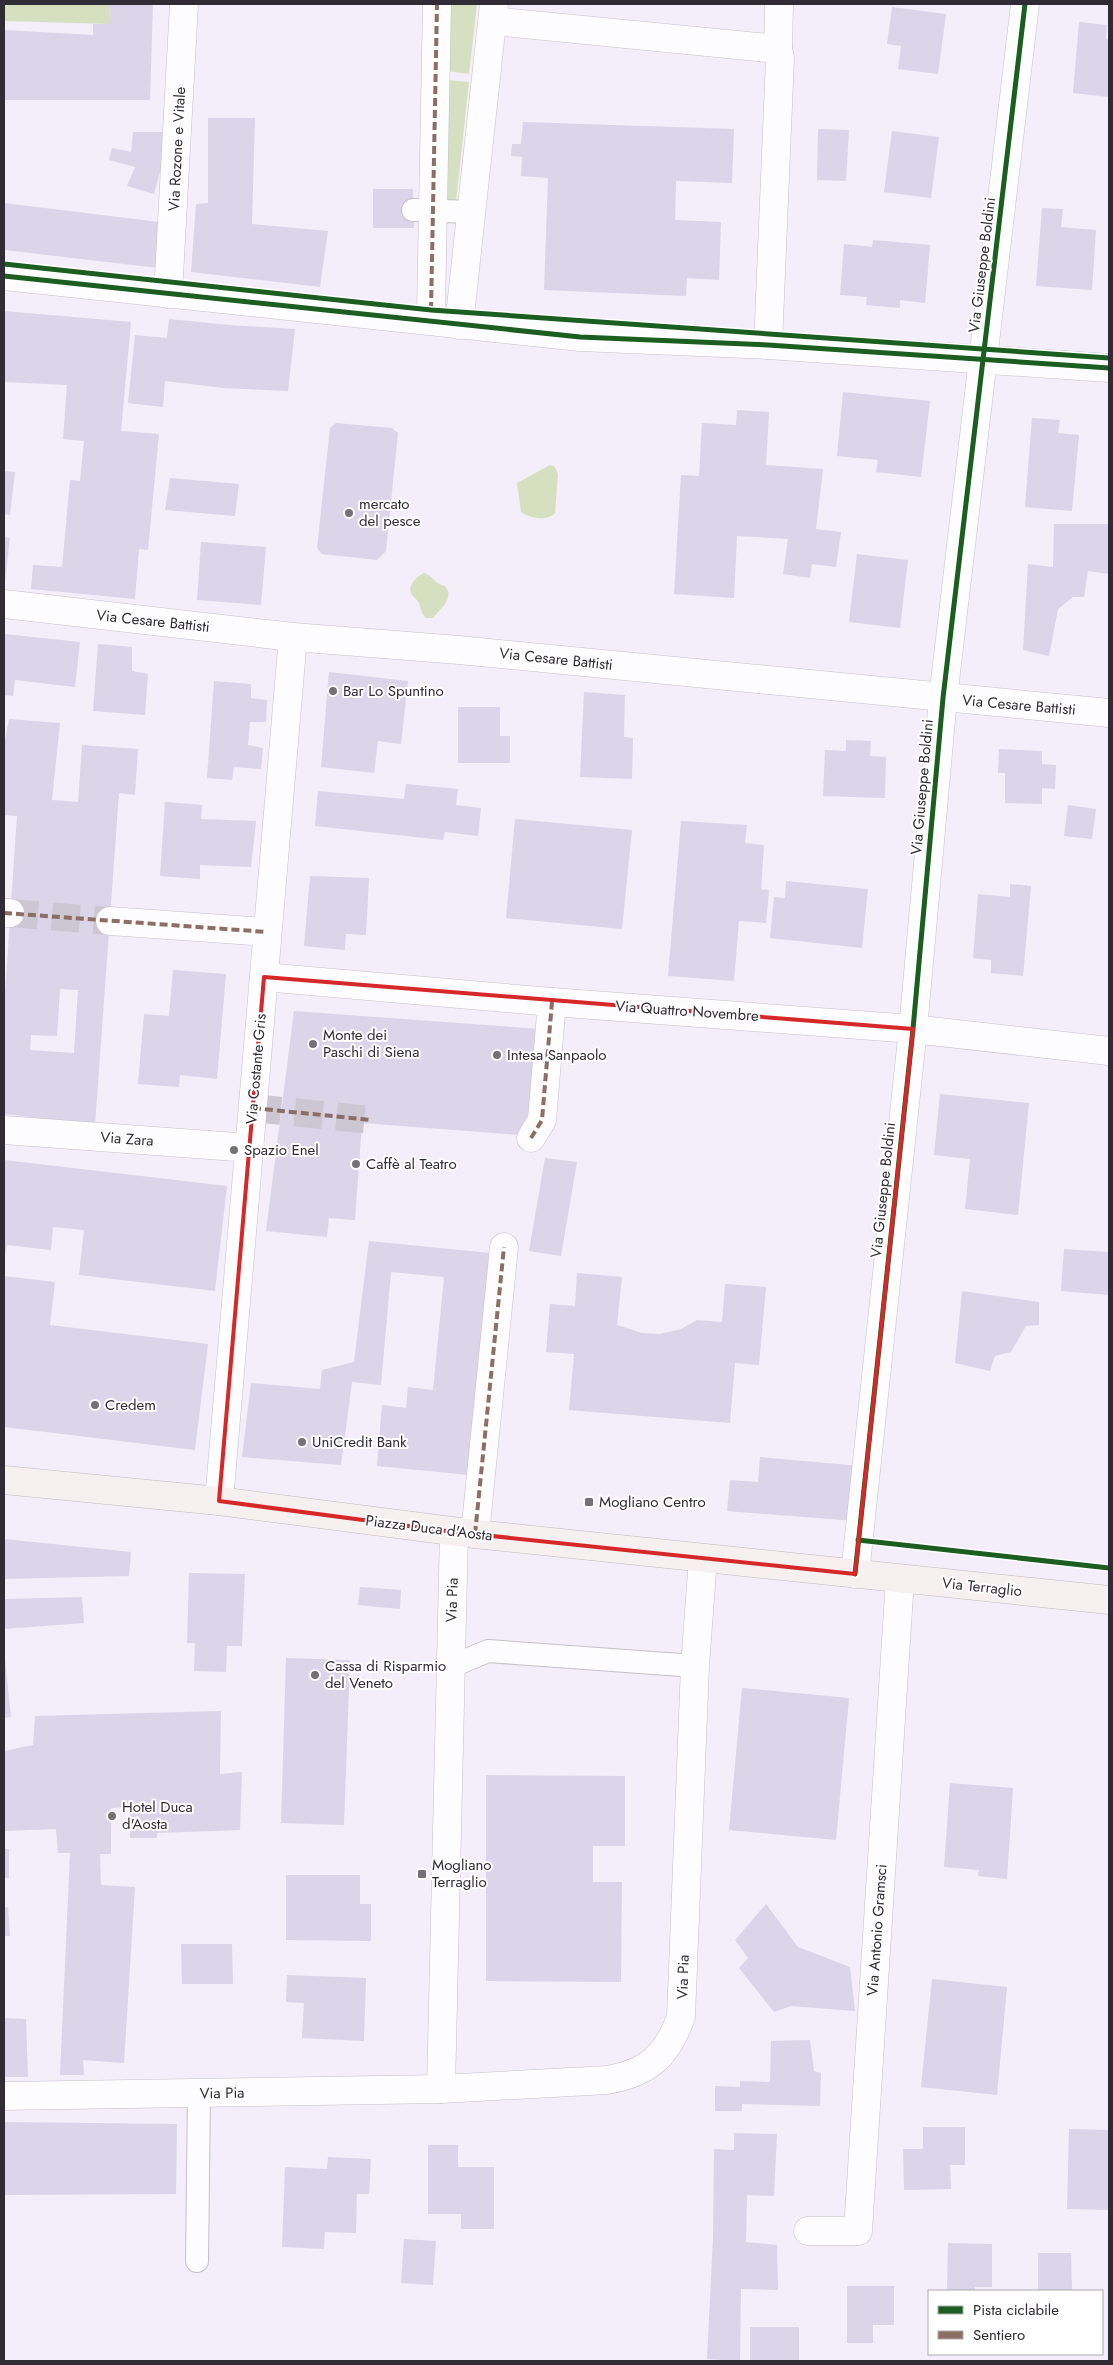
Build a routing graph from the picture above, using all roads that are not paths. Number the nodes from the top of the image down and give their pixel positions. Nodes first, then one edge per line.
1 (184, 4) edge
2 (437, 4) edge
3 (779, 4) edge
4 (1025, 4) edge
5 (493, 13) edge
6 (778, 49) junction
7 (423, 210) junction
8 (472, 212) junction
9 (4, 276) edge
10 (168, 294) junction
11 (431, 310) dead end
12 (459, 325) junction
13 (768, 345) junction
14 (983, 360) junction
15 (1109, 368) edge
16 (4, 604) edge
17 (293, 636) junction
18 (943, 698) junction
19 (1109, 713) edge
20 (110, 921) tunnel mouth
21 (267, 932) junction
22 (264, 976) junction
23 (552, 1002) junction
24 (913, 1029) junction
25 (1109, 1051) edge
26 (4, 1130) edge
27 (531, 1138) dead end
28 (250, 1148) junction
29 (504, 1247) dead end
30 (4, 1480) edge
31 (220, 1501) junction
32 (464, 1533) junction
33 (704, 1558) junction
34 (855, 1574) junction
35 (900, 1579) junction
36 (1109, 1600) edge
37 (696, 1666) junction
38 (450, 1667) junction
39 (441, 2090) junction
40 (199, 2093) junction
41 (4, 2096) edge
42 (808, 2231) dead end
43 (197, 2261) dead end

1 - 10 street, Via Rozone e Vitale
2 - 7 street
3 - 6 street
4 - 14 street, Via Giuseppe Boldini
5 - 6 street
5 - 8 street
6 - 13 street
7 - 8 lane
7 - 11 street
8 - 12 street
9 - 10 street
10 - 12 street
12 - 13 street
13 - 14 street
14 - 15 street
14 - 18 street, Via Giuseppe Boldini
16 - 17 street, Via Cesare Battisti
17 - 18 street, Via Cesare Battisti
17 - 21 street, Via Costante Gris
18 - 19 street, Via Cesare Battisti
18 - 24 street, Via Giuseppe Boldini
20 - 21 street
21 - 22 street, Via Costante Gris
22 - 23 street, Via Quattro Novembre
22 - 28 street, Via Costante Gris
23 - 24 street, Via Quattro Novembre
23 - 27 street
24 - 25 street, Via Quattro Novembre
24 - 34 street, Via Giuseppe Boldini
26 - 28 street, Via Zara
28 - 31 street, Via Costante Gris
29 - 32 street, Via Pia
30 - 31 main road, Piazza Duca d'Aosta
31 - 32 main road, Piazza Duca d'Aosta
32 - 33 main road, Piazza Duca d'Aosta
32 - 38 street, Via Pia
33 - 34 main road, Piazza Duca d'Aosta
33 - 37 street, Via Pia
34 - 35 main road, Via Terraglio
35 - 36 main road, Via Terraglio
35 - 42 street, Via Antonio Gramsci
37 - 38 lane
37 - 39 street, Via Pia
38 - 39 street, Via Pia
39 - 40 street, Via Pia
40 - 41 street, Via Pia
40 - 43 lane

